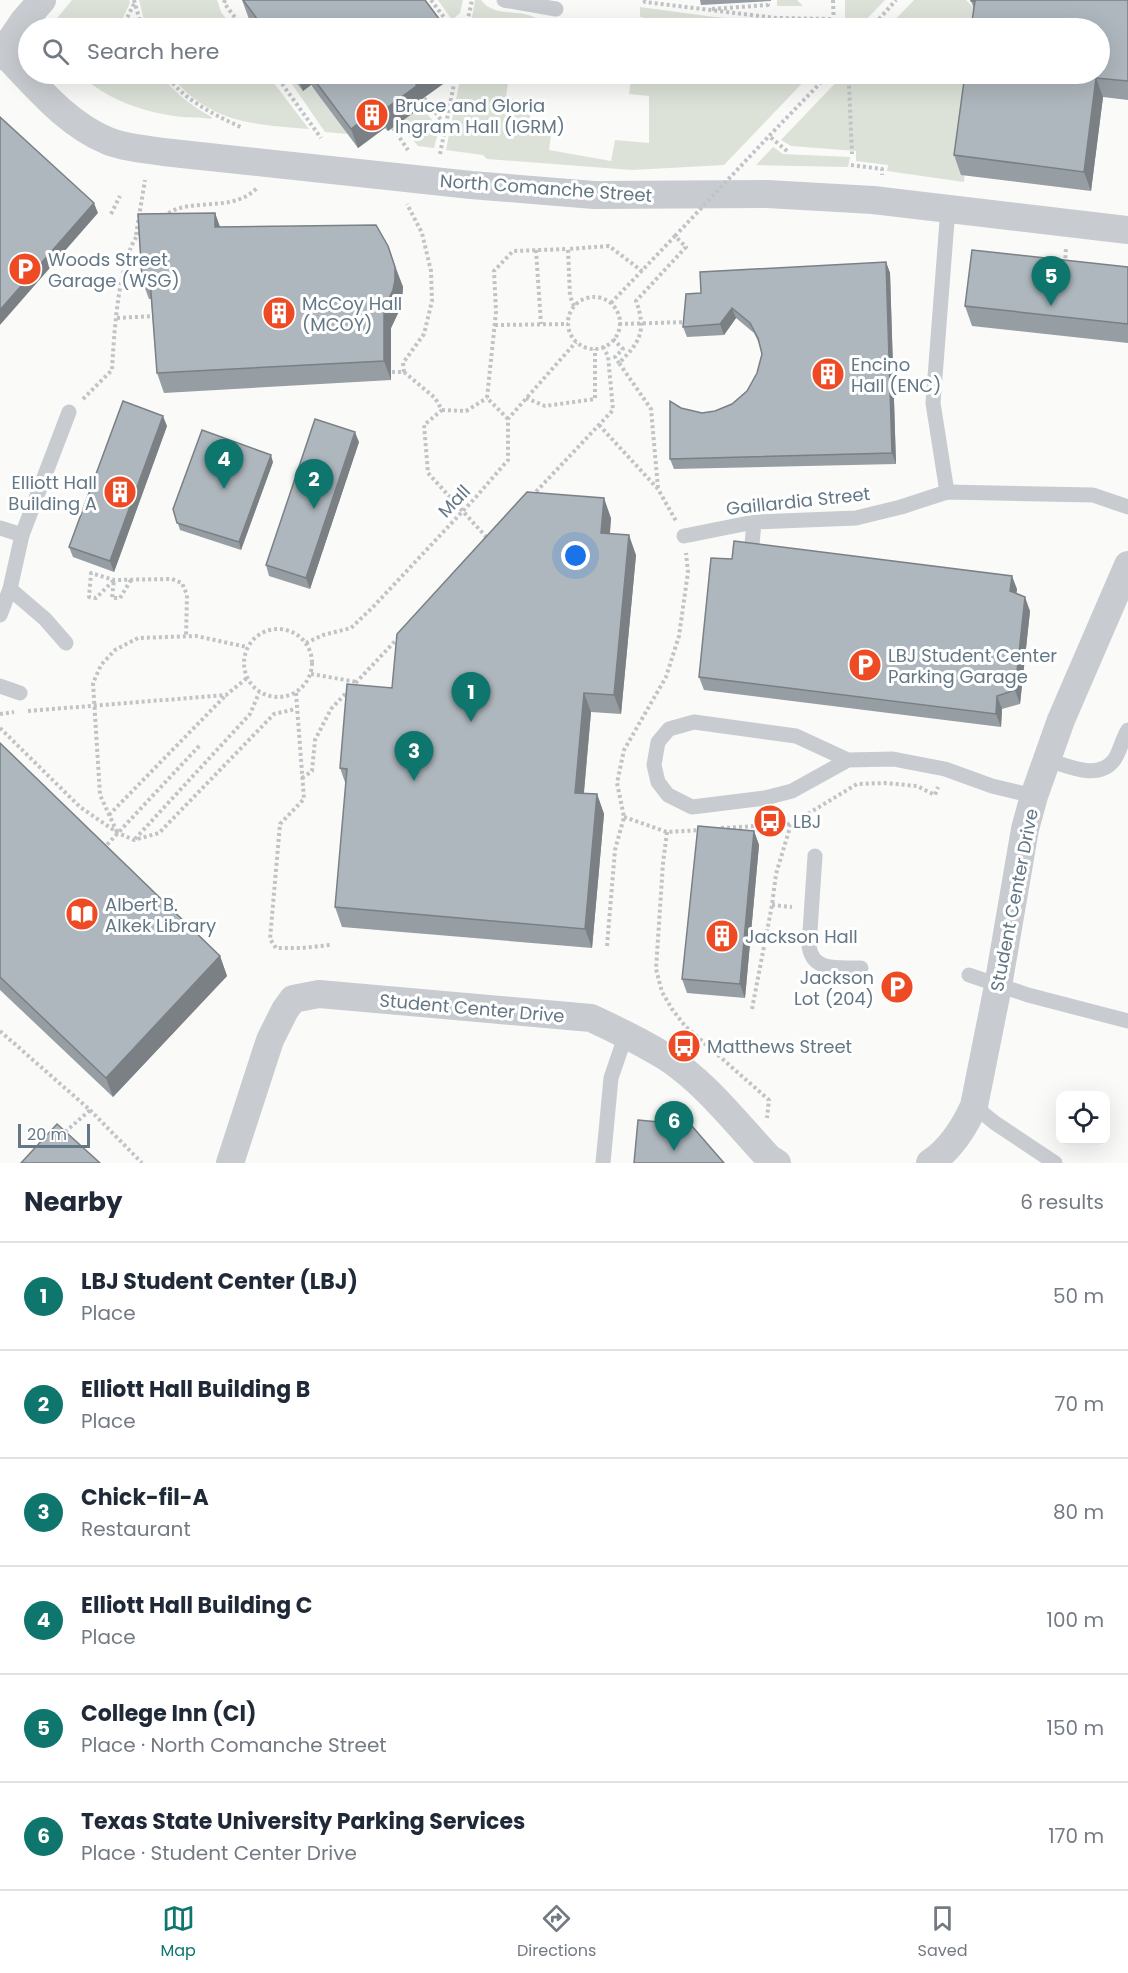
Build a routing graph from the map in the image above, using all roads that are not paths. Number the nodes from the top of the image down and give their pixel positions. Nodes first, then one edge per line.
1 (42, 0) edge
2 (504, 0) edge
3 (556, 9) dead end
4 (26, 18) edge
5 (18, 29) edge
6 (1, 52) edge
7 (18, 69) edge
8 (33, 84) edge
9 (948, 208) junction
10 (1128, 230) edge
11 (69, 412) road end
12 (947, 492) junction
13 (1128, 507) edge
14 (754, 522) junction
15 (0, 528) edge
16 (22, 535) junction
17 (684, 536) road end
18 (751, 556) edge
19 (1128, 565) edge
20 (10, 589) junction
21 (0, 615) edge
22 (66, 643) dead end
23 (0, 686) edge
24 (20, 693) dead end
25 (1128, 730) edge
26 (848, 760) junction
27 (1048, 760) junction
28 (1121, 762) edge
29 (1034, 796) junction
30 (815, 856) dead end
31 (861, 968) dead end
32 (969, 975) dead end
33 (998, 986) junction
34 (1128, 1021) edge
35 (626, 1035) junction
36 (974, 1106) junction
37 (230, 1163) edge
38 (603, 1163) edge
39 (777, 1163) edge
40 (930, 1163) edge
41 (1055, 1163) edge

1 - 4 street
2 - 3 lane
5 - 6 street
6 - 7 street, North Comanche Street
8 - 9 street, North Comanche Street
9 - 10 street, North Comanche Street
9 - 12 lane
11 - 16 lane
12 - 13 lane, Gaillardia Street
12 - 14 lane, Gaillardia Street
14 - 17 lane, Gaillardia Street
14 - 18 lane
15 - 16 lane
16 - 20 lane
19 - 27 street, Student Center Drive
20 - 21 lane
20 - 22 lane
23 - 24 lane
25 - 28 lane
26 - 26 lane
26 - 29 lane
27 - 28 lane
27 - 29 street, Student Center Drive
29 - 33 street, Student Center Drive
30 - 31 lane
32 - 33 lane
33 - 34 lane
33 - 36 street, Student Center Drive
35 - 37 street, Student Center Drive
35 - 38 lane
35 - 39 street, Student Center Drive
36 - 40 street, Student Center Drive
36 - 41 lane

